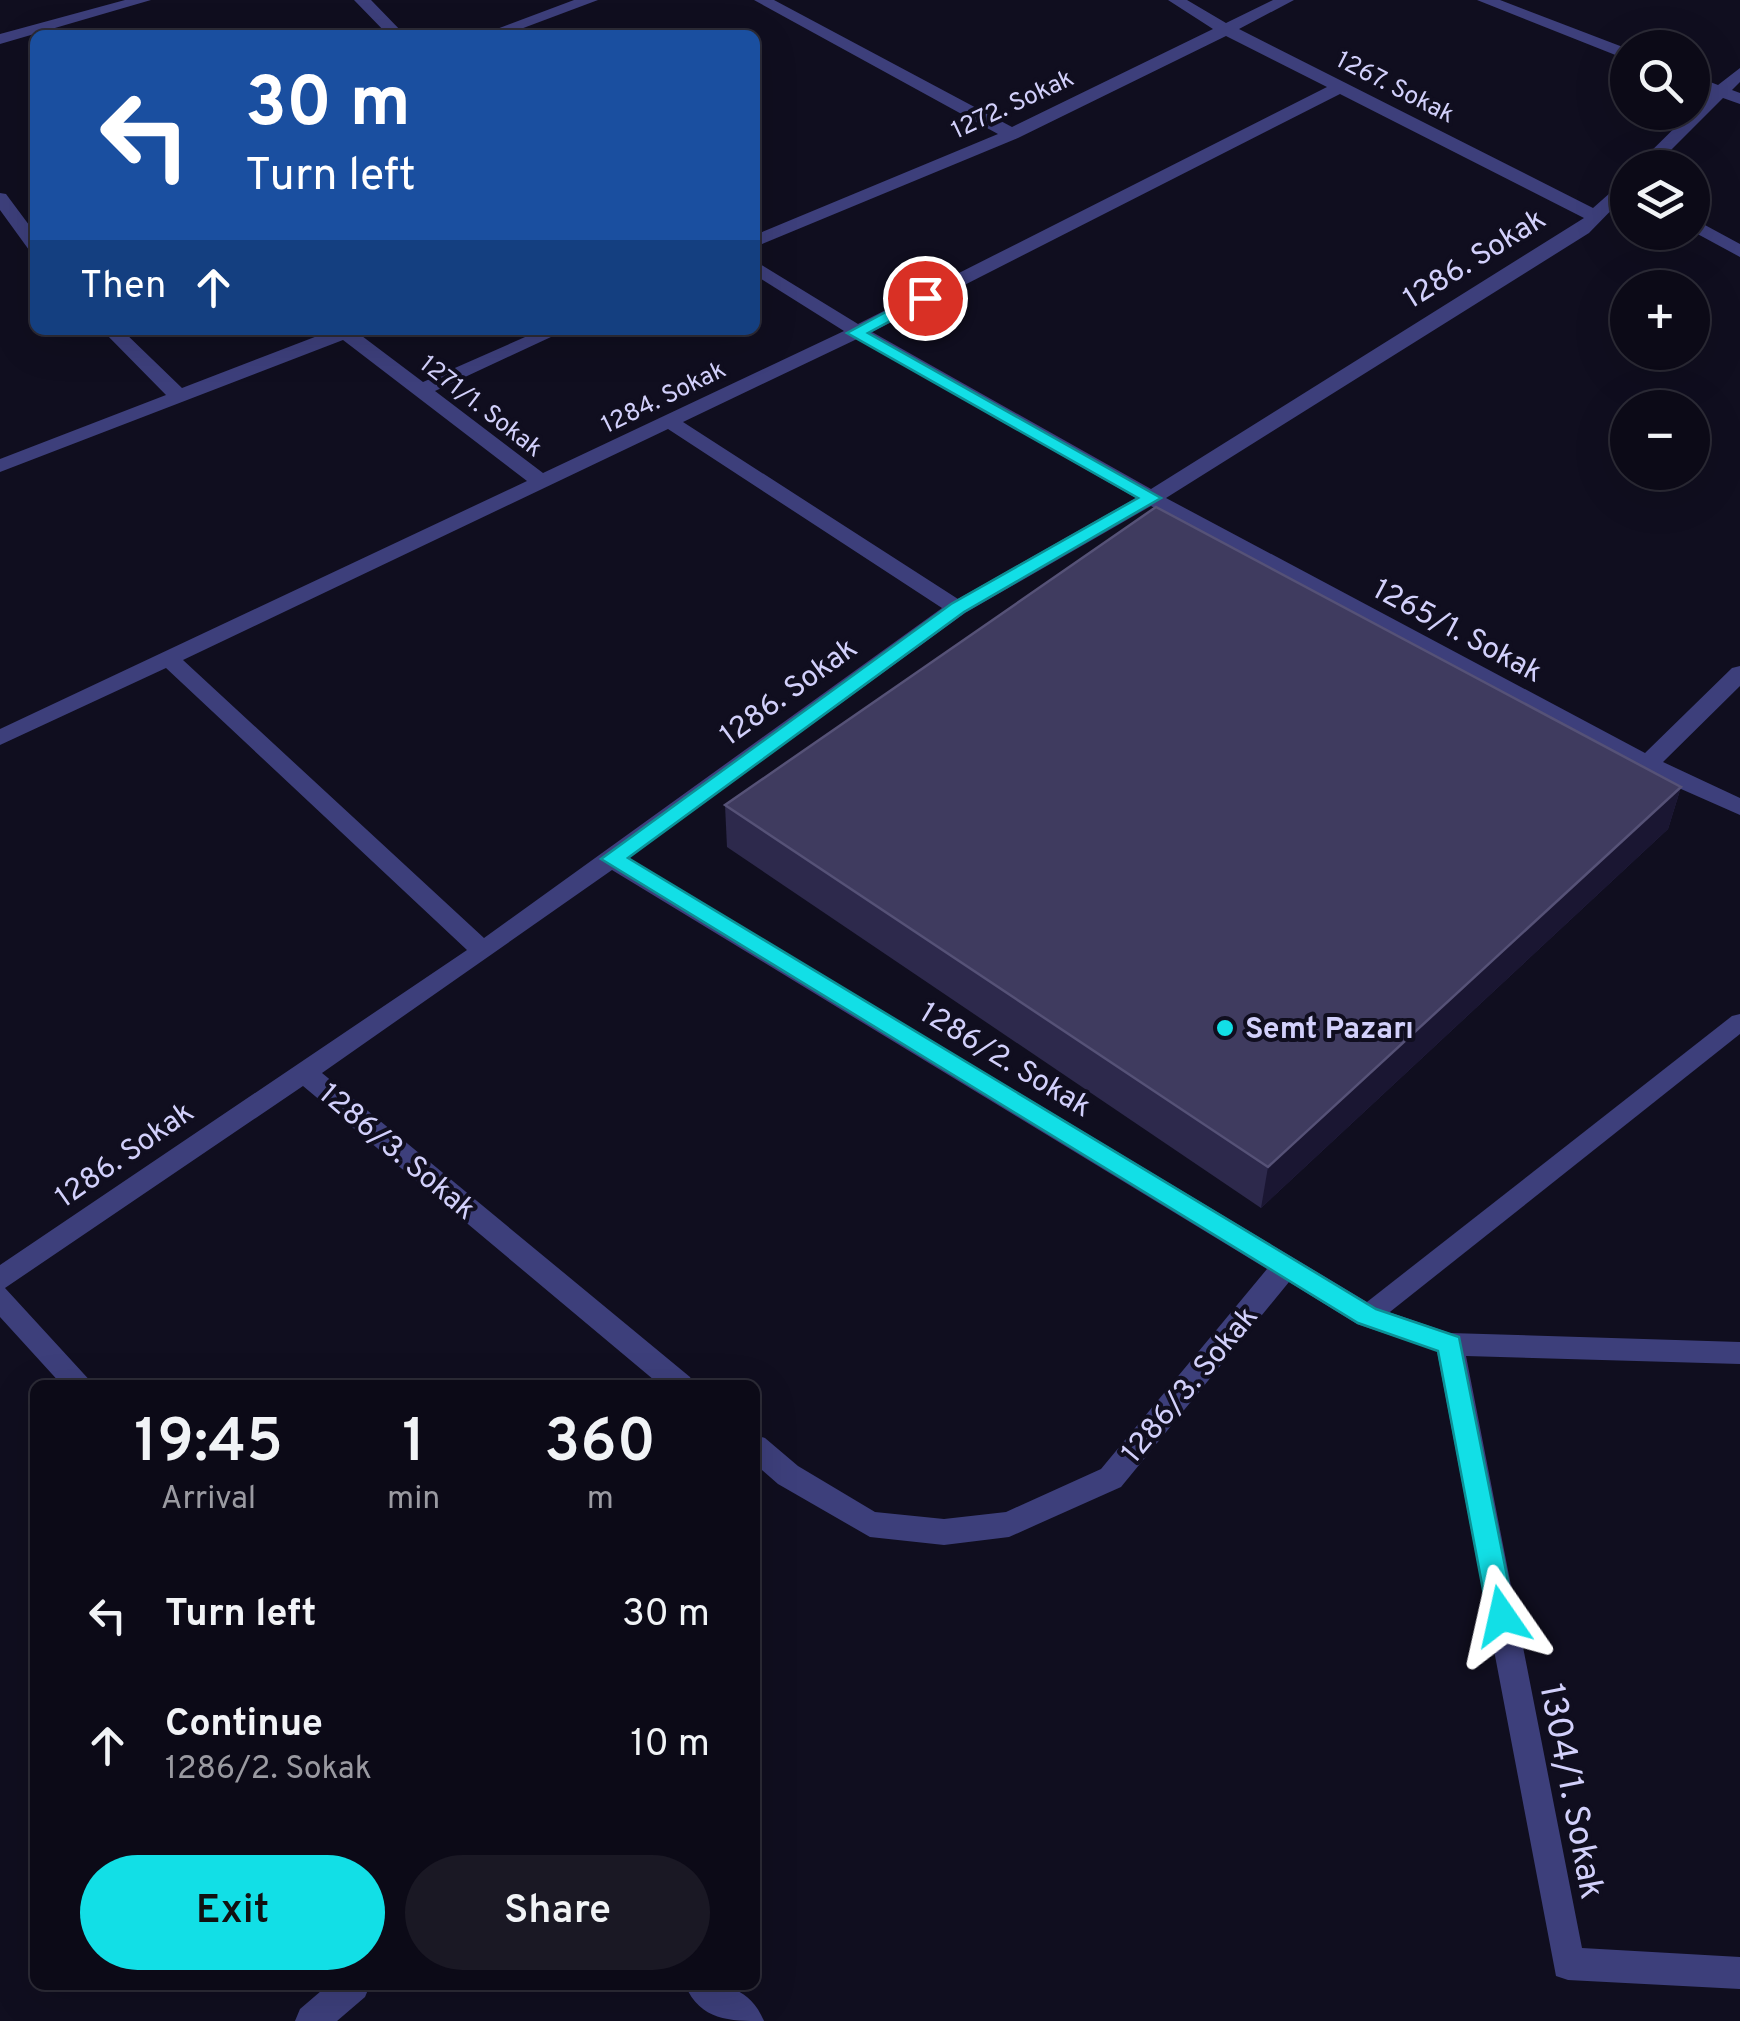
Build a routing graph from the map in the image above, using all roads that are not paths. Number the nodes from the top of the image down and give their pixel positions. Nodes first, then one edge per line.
1 (143, 0) edge
2 (362, 0) edge
3 (590, 0) edge
4 (762, 0) edge
5 (1176, 0) edge
6 (1286, 0) edge
7 (1485, 0) edge
8 (51, 24) edge
9 (1223, 28) junction
10 (30, 30) edge
11 (391, 30) edge
12 (503, 30) edge
13 (0, 39) edge
14 (1610, 48) edge
15 (1740, 73) edge
16 (1343, 86) junction
17 (1710, 87) edge
18 (1722, 92) junction
19 (1740, 99) edge
20 (1012, 134) junction
21 (1661, 150) edge
22 (0, 198) edge
23 (1610, 208) edge
24 (1710, 233) edge
25 (30, 239) edge
26 (760, 240) edge
27 (1740, 252) edge
28 (760, 270) edge
29 (855, 333) junction
30 (115, 335) edge
31 (334, 335) edge
32 (349, 335) edge
33 (546, 335) edge
34 (422, 390) junction
35 (181, 398) junction
36 (666, 420) junction
37 (0, 466) edge
38 (543, 484) junction
39 (1151, 498) junction
40 (958, 608) junction
41 (168, 658) junction
42 (1740, 673) edge
43 (0, 738) edge
44 (1646, 766) junction
45 (1740, 807) edge
46 (612, 859) junction
47 (483, 951) junction
48 (1740, 1022) edge
49 (302, 1071) junction
50 (1286, 1266) junction
51 (0, 1279) edge
52 (0, 1298) edge
53 (1367, 1316) junction
54 (1450, 1344) junction
55 (1740, 1353) edge
56 (75, 1380) edge
57 (674, 1380) edge
58 (760, 1451) edge
59 (1740, 1973) edge
60 (347, 1990) edge
61 (708, 1990) edge
62 (312, 2021) edge
63 (746, 2021) edge

1 - 8 street
2 - 11 street
3 - 12 street
4 - 20 street
5 - 9 street, 1267. Sokak
6 - 9 street, 1272. Sokak
7 - 14 street
9 - 16 street, 1267. Sokak
9 - 20 street, 1272. Sokak
10 - 13 street
15 - 18 street
16 - 23 street, 1267. Sokak
16 - 29 street, 1284. Sokak
17 - 18 street
18 - 19 street
18 - 21 street
20 - 26 street, 1272. Sokak
22 - 25 street
23 - 39 street, 1286. Sokak
24 - 27 street
28 - 29 street, 1265/1. Sokak
29 - 36 street, 1284. Sokak
29 - 39 street, 1265/1. Sokak
30 - 35 street
31 - 35 street
32 - 34 street, 1271/1. Sokak
33 - 34 street
34 - 38 street, 1271/1. Sokak
35 - 37 street
36 - 38 street, 1284. Sokak
36 - 40 street
38 - 41 street, 1284. Sokak
39 - 40 street, 1286. Sokak
39 - 44 street, 1265/1. Sokak
40 - 46 street, 1286. Sokak
41 - 43 street, 1284. Sokak
41 - 47 street
42 - 44 street
44 - 45 street, 1265/1. Sokak
46 - 47 street, 1286. Sokak
46 - 50 street, 1286/2. Sokak
47 - 49 street, 1286. Sokak
48 - 53 lane
49 - 51 street, 1286. Sokak
49 - 57 street, 1286/3. Sokak
50 - 53 street, 1286/2. Sokak
50 - 58 street, 1286/3. Sokak
52 - 56 street
53 - 54 street, 1286/2. Sokak
54 - 55 street
54 - 59 street, 1304/1. Sokak
60 - 62 street
61 - 63 street

